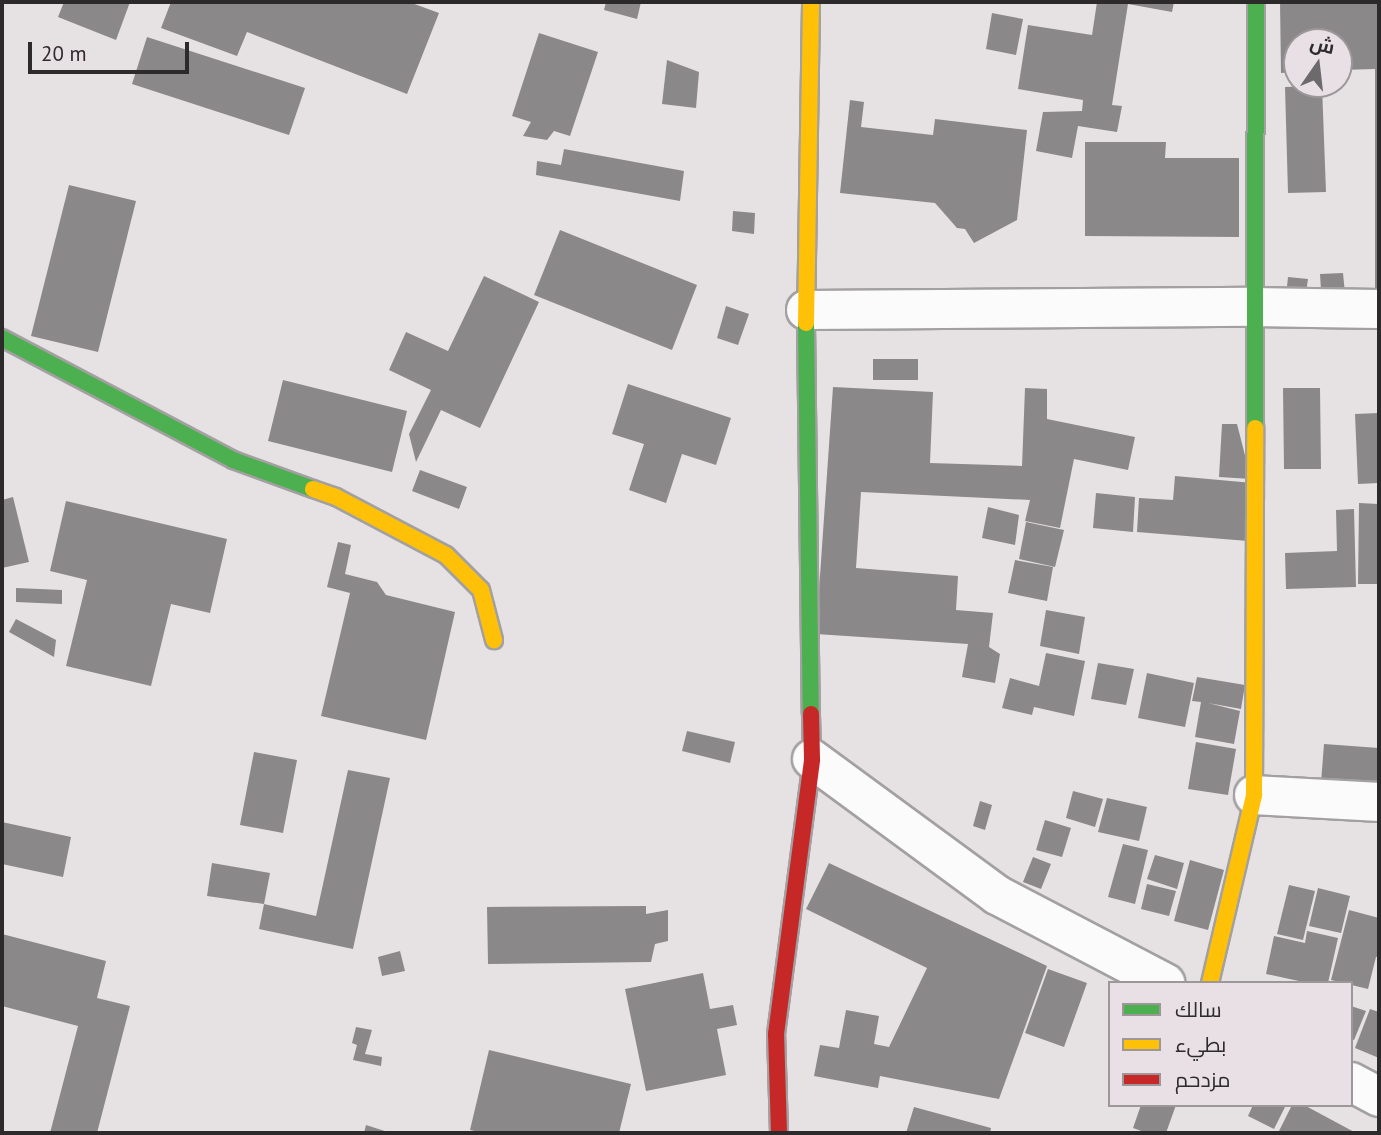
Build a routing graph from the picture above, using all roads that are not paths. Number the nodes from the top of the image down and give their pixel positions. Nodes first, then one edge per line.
1 (811, 2) edge
2 (1256, 2) edge
3 (1254, 307) junction
4 (1379, 309) edge
5 (806, 310) junction
6 (2, 338) edge
7 (494, 640) dead end
8 (812, 759) junction
9 (1254, 796) junction
10 (1379, 802) edge
11 (1161, 981) edge
12 (1210, 981) edge
13 (1353, 1083) edge
14 (1379, 1097) edge
15 (779, 1133) edge

1 - 5 street
2 - 3 street
3 - 4 street
3 - 5 street
3 - 9 street
5 - 8 street
6 - 7 street
8 - 11 street
8 - 15 street
9 - 10 street
9 - 12 street
13 - 14 street

